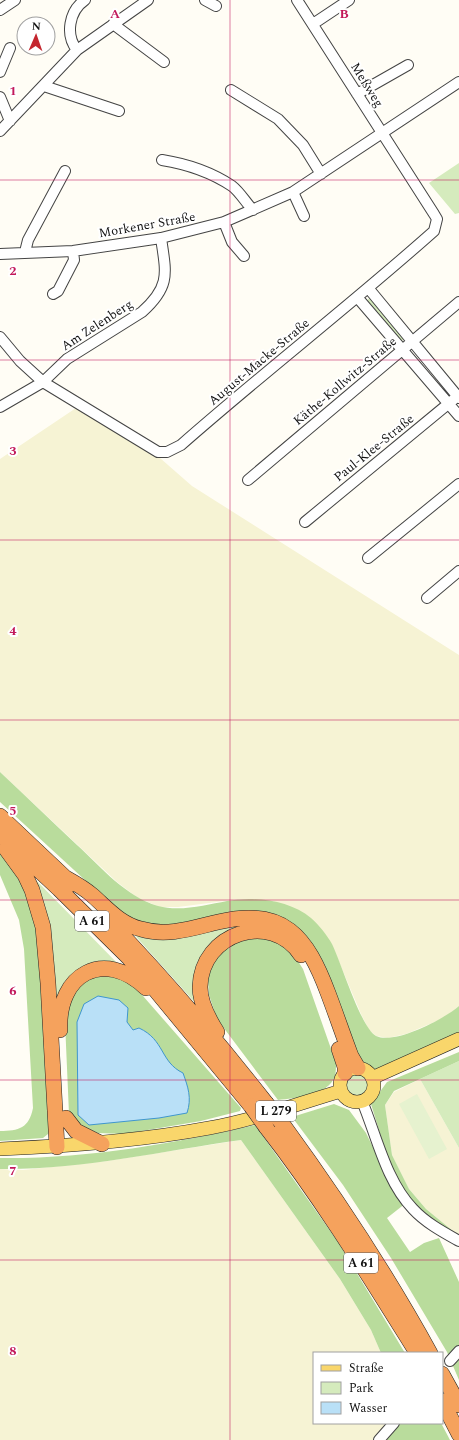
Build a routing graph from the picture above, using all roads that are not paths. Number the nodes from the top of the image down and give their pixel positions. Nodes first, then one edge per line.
1 (15, 0) edge
2 (84, 0) edge
3 (148, 0) edge
4 (205, 0) edge
5 (297, 0) edge
6 (349, 0) edge
7 (216, 6) dead end
8 (0, 10) edge
9 (113, 24) junction
10 (313, 24) junction
11 (10, 48) dead end
12 (77, 50) junction
13 (164, 62) dead end
14 (408, 65) dead end
15 (0, 72) edge
16 (459, 82) edge
17 (44, 86) junction
18 (231, 90) dead end
19 (358, 94) junction
20 (0, 97) edge
21 (119, 111) dead end
22 (10, 121) junction
23 (0, 131) edge
24 (381, 133) junction
25 (162, 160) dead end
26 (65, 171) dead end
27 (321, 174) junction
28 (414, 185) joint
29 (293, 192) junction
30 (252, 210) junction
31 (304, 216) dead end
32 (224, 222) junction
33 (161, 238) junction
34 (73, 251) junction
35 (25, 252) junction
36 (0, 254) edge
37 (244, 256) dead end
38 (369, 289) junction
39 (53, 294) dead end
40 (357, 297) junction
41 (459, 302) edge
42 (0, 337) edge
43 (413, 341) junction
44 (403, 350) junction
45 (43, 382) junction
46 (458, 396) edge
47 (449, 404) junction
48 (0, 407) edge
49 (459, 416) edge
50 (248, 480) dead end
51 (459, 484) edge
52 (305, 522) dead end
53 (368, 558) dead end
54 (459, 571) edge
55 (427, 598) dead end
56 (0, 816) edge
57 (0, 834) edge
58 (0, 842) edge
59 (66, 878) junction
60 (178, 1014) junction
61 (459, 1039) edge
62 (234, 1062) junction
63 (351, 1070) junction
64 (372, 1078) junction
65 (341, 1091) junction
66 (362, 1101) junction
67 (66, 1118) junction
68 (102, 1144) junction
69 (62, 1146) junction
70 (0, 1149) edge
71 (459, 1241) edge
72 (459, 1351) edge
73 (416, 1352) edge
74 (429, 1352) edge
75 (450, 1361) dead end
76 (443, 1376) edge
77 (443, 1403) edge
78 (459, 1405) edge
79 (393, 1424) edge
80 (459, 1434) edge
81 (379, 1440) edge

1 - 8 street
2 - 12 street
3 - 9 street
4 - 7 street
5 - 10 street, Meßweg
6 - 10 street
9 - 12 street
9 - 13 street
10 - 19 street, Meßweg
11 - 15 street
12 - 17 street
14 - 19 street
16 - 24 street, Morkener Straße
17 - 21 street
17 - 22 street
18 - 27 street
19 - 24 street, Meßweg
20 - 22 street
22 - 23 street
24 - 27 street, Morkener Straße
24 - 28 street, Meßweg
25 - 30 street
26 - 35 street
27 - 29 street, Morkener Straße
28 - 38 street, August-Macke-Straße
29 - 30 street, Morkener Straße
29 - 31 street
30 - 32 street, Morkener Straße
32 - 33 street, Morkener Straße
32 - 37 street
33 - 34 street, Morkener Straße
33 - 45 street, Am Zelenberg
34 - 35 street, Morkener Straße
34 - 39 street
35 - 36 street, Morkener Straße
38 - 40 street, August-Macke-Straße
38 - 43 street
40 - 44 street
40 - 45 street, August-Macke-Straße
41 - 43 street, Käthe-Kollwitz-Straße
42 - 45 street, August-Macke-Straße
43 - 44 street, Käthe-Kollwitz-Straße
43 - 46 street
44 - 47 street
44 - 50 street, Käthe-Kollwitz-Straße
45 - 48 street, Am Zelenberg
46 - 47 street, Paul-Klee-Straße
47 - 49 street
47 - 52 street, Paul-Klee-Straße
51 - 53 street
54 - 55 street
56 - 59 highway, A 61
57 - 60 highway, A 61
58 - 69 highway
59 - 62 highway, A 61
59 - 63 highway
60 - 67 highway
60 - 73 highway, A 61, bridge
61 - 64 main road
62 - 63 highway
62 - 74 highway, A 61, bridge
63 - 64 main road
63 - 65 main road
64 - 66 main road
65 - 66 main road
65 - 68 main road, L 279
66 - 71 street
67 - 68 highway
67 - 69 highway
68 - 69 main road, L 279
69 - 70 main road, L 279
72 - 75 street
76 - 78 highway
77 - 80 highway
79 - 81 street

